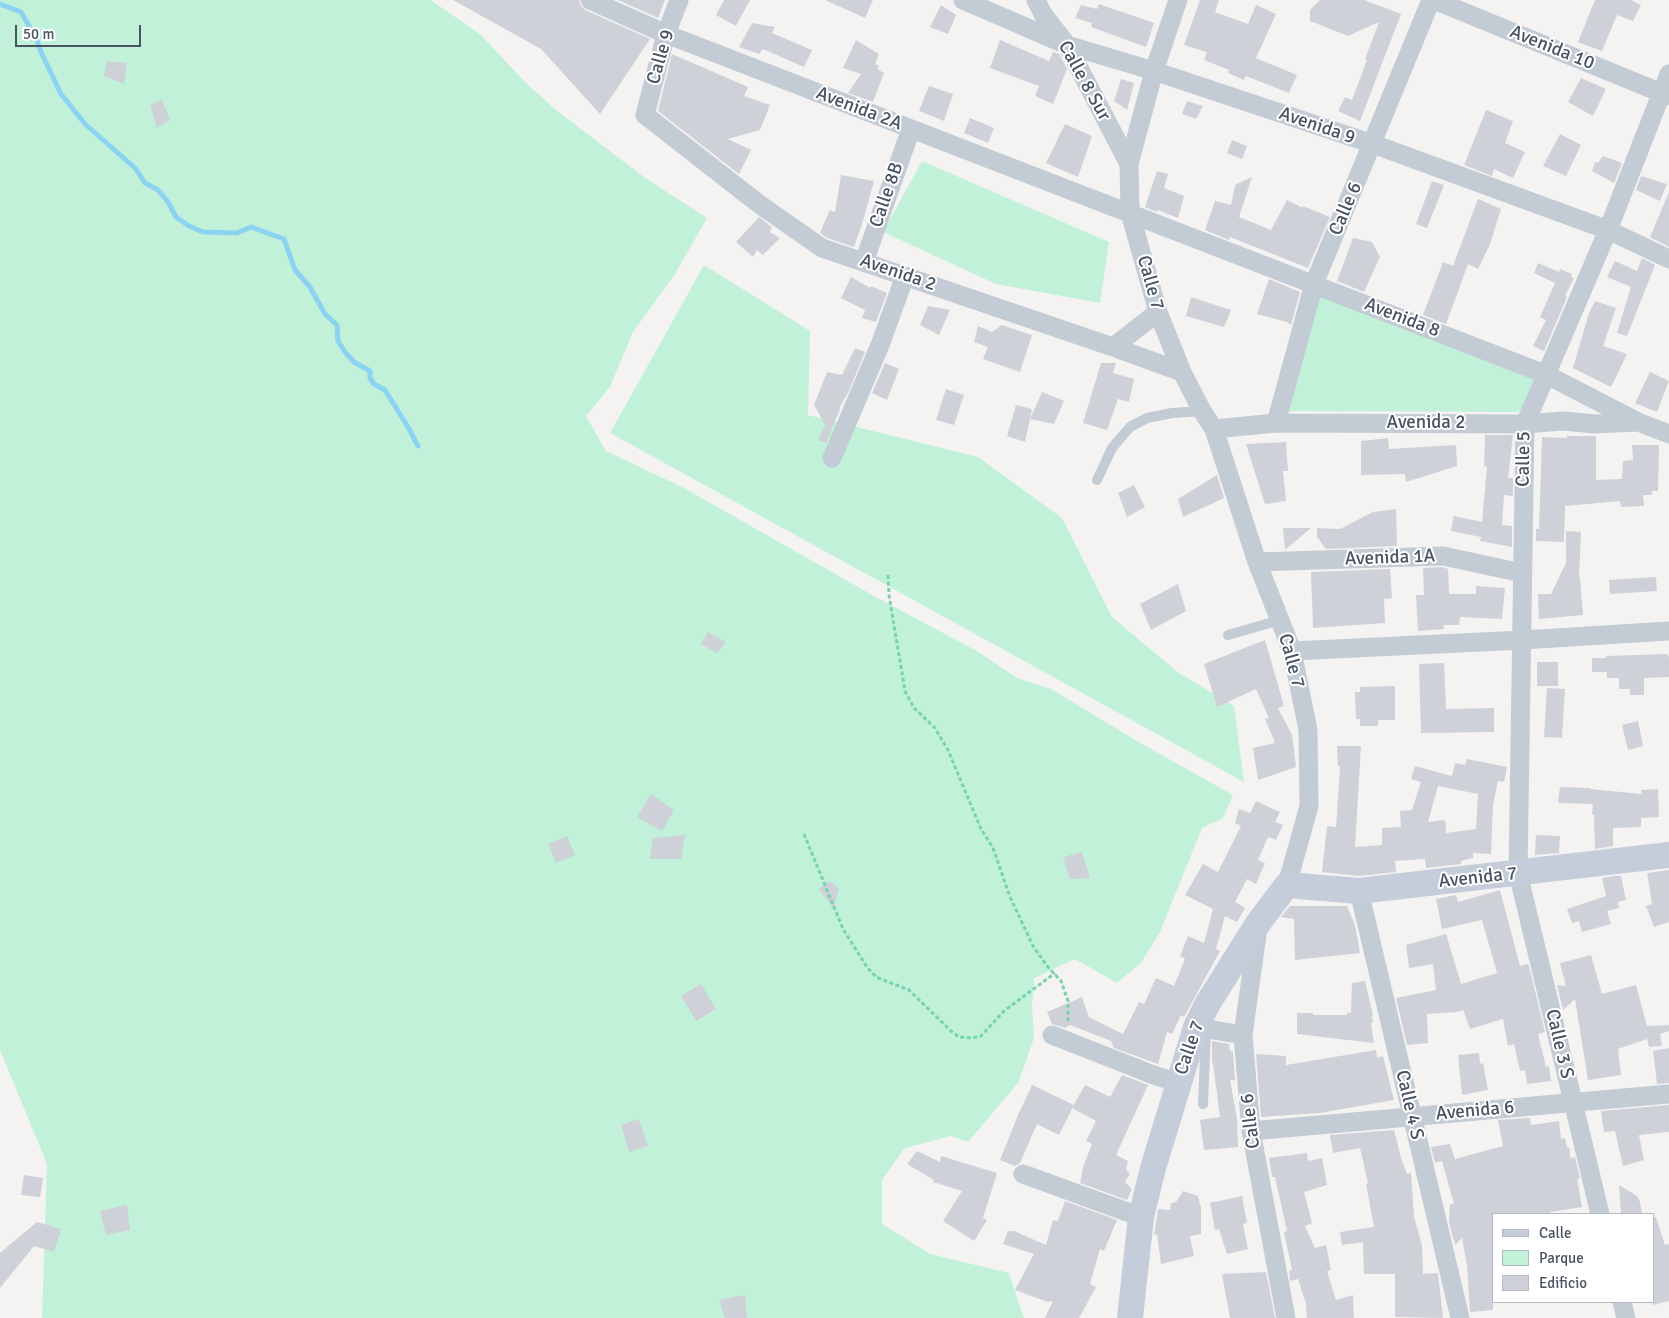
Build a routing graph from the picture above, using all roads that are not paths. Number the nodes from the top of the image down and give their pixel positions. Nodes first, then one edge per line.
1 (590, 0) edge
2 (679, 0) edge
3 (963, 0) edge
4 (1036, 0) edge
5 (1178, 0) edge
6 (1433, 0) edge
7 (666, 34) junction
8 (1066, 45) junction
9 (1154, 71) junction
10 (1669, 74) edge
11 (1665, 94) edge
12 (645, 115) joint
13 (911, 129) junction
14 (1372, 144) junction
15 (1129, 164) junction
16 (1130, 213) junction
17 (1608, 230) junction
18 (1669, 259) edge
19 (864, 262) junction
20 (905, 276) junction
21 (1314, 284) junction
22 (1158, 312) junction
23 (1113, 347) junction
24 (1182, 372) junction
25 (1545, 374) junction
26 (1202, 411) junction
27 (1638, 422) junction
28 (1276, 423) junction
29 (1525, 424) junction
30 (1214, 429) junction
31 (1669, 434) edge
32 (832, 458) dead end
33 (1097, 480) dead end
34 (1257, 562) junction
35 (1522, 573) junction
36 (1280, 620) junction
37 (1669, 630) edge
38 (1228, 635) dead end
39 (1522, 640) junction
40 (1292, 651) junction
41 (1669, 855) edge
42 (1518, 873) junction
43 (1287, 885) junction
44 (1359, 891) junction
45 (1259, 922) junction
46 (1201, 1027) junction
47 (1244, 1035) junction
48 (1060, 1038) road end
49 (1178, 1083) junction
50 (1669, 1094) edge
51 (1572, 1102) junction
52 (1203, 1104) dead end
53 (1411, 1116) junction
54 (1250, 1130) junction
55 (1023, 1174) dead end
56 (1600, 1213) edge
57 (1142, 1217) junction
58 (1622, 1303) edge
59 (1130, 1318) edge
60 (1286, 1318) edge
61 (1460, 1318) edge
62 (1626, 1318) edge

1 - 7 street, Avenida 2A
2 - 7 street, Calle 9
3 - 8 street, Avenida 9
4 - 8 street, Calle 8 Sur
5 - 9 street, Calle 7
6 - 11 street, Avenida 10
6 - 14 street, Calle 6
7 - 12 street, Calle 9
7 - 13 street, Avenida 2A
8 - 9 street, Avenida 9
8 - 15 street, Calle 8 Sur
9 - 14 street, Avenida 9
9 - 15 street, Calle 7
10 - 11 street, Calle 5
11 - 17 street, Calle 5
12 - 19 street, Avenida 2
13 - 16 street, Avenida 2A
13 - 19 street, Calle 8B
14 - 17 street, Avenida 9
14 - 21 street, Calle 6
15 - 16 street, Calle 7
16 - 21 street, Avenida 8
16 - 22 street, Calle 7
17 - 18 street, Avenida 9
17 - 25 street, Calle 5
19 - 20 street, Avenida 2
20 - 23 street, Avenida 2
20 - 32 street
21 - 25 street, Avenida 8
21 - 28 street, Calle 6
22 - 23 street
22 - 24 street, Calle 7
23 - 24 street, Avenida 2
24 - 26 street, Calle 7
25 - 27 street, Avenida 8
25 - 29 street, Calle 5
26 - 30 street, Calle 7
26 - 33 lane
27 - 29 street, Avenida 2
27 - 31 street, Avenida 8
28 - 29 street, Avenida 2
28 - 30 street, Avenida 2
29 - 35 street, Calle 5
30 - 34 street, Calle 7
34 - 35 street, Avenida 1A
34 - 36 street, Calle 7
35 - 39 street, Calle 5
36 - 38 lane
36 - 40 street, Calle 7
37 - 39 street
39 - 40 street
39 - 42 street, Calle 5
40 - 43 street, Calle 7
41 - 42 main road, Avenida 7
42 - 44 main road, Avenida 7
42 - 51 street, Calle 3 S
43 - 44 main road, Avenida 7
43 - 45 main road, Calle 7
44 - 53 street, Calle 4 S
45 - 46 main road, Calle 7
45 - 47 street, Calle 6
46 - 47 street
46 - 49 main road, Calle 7
46 - 52 lane
47 - 54 street, Calle 6
48 - 49 street
49 - 57 main road, Calle 7
50 - 51 street, Avenida 6
51 - 53 street, Avenida 6
51 - 56 street, Calle 3 S
53 - 54 street, Avenida 6
53 - 61 street, Calle 4 S
54 - 60 street, Calle 6
55 - 57 street
57 - 59 main road, Calle 7
58 - 62 street

